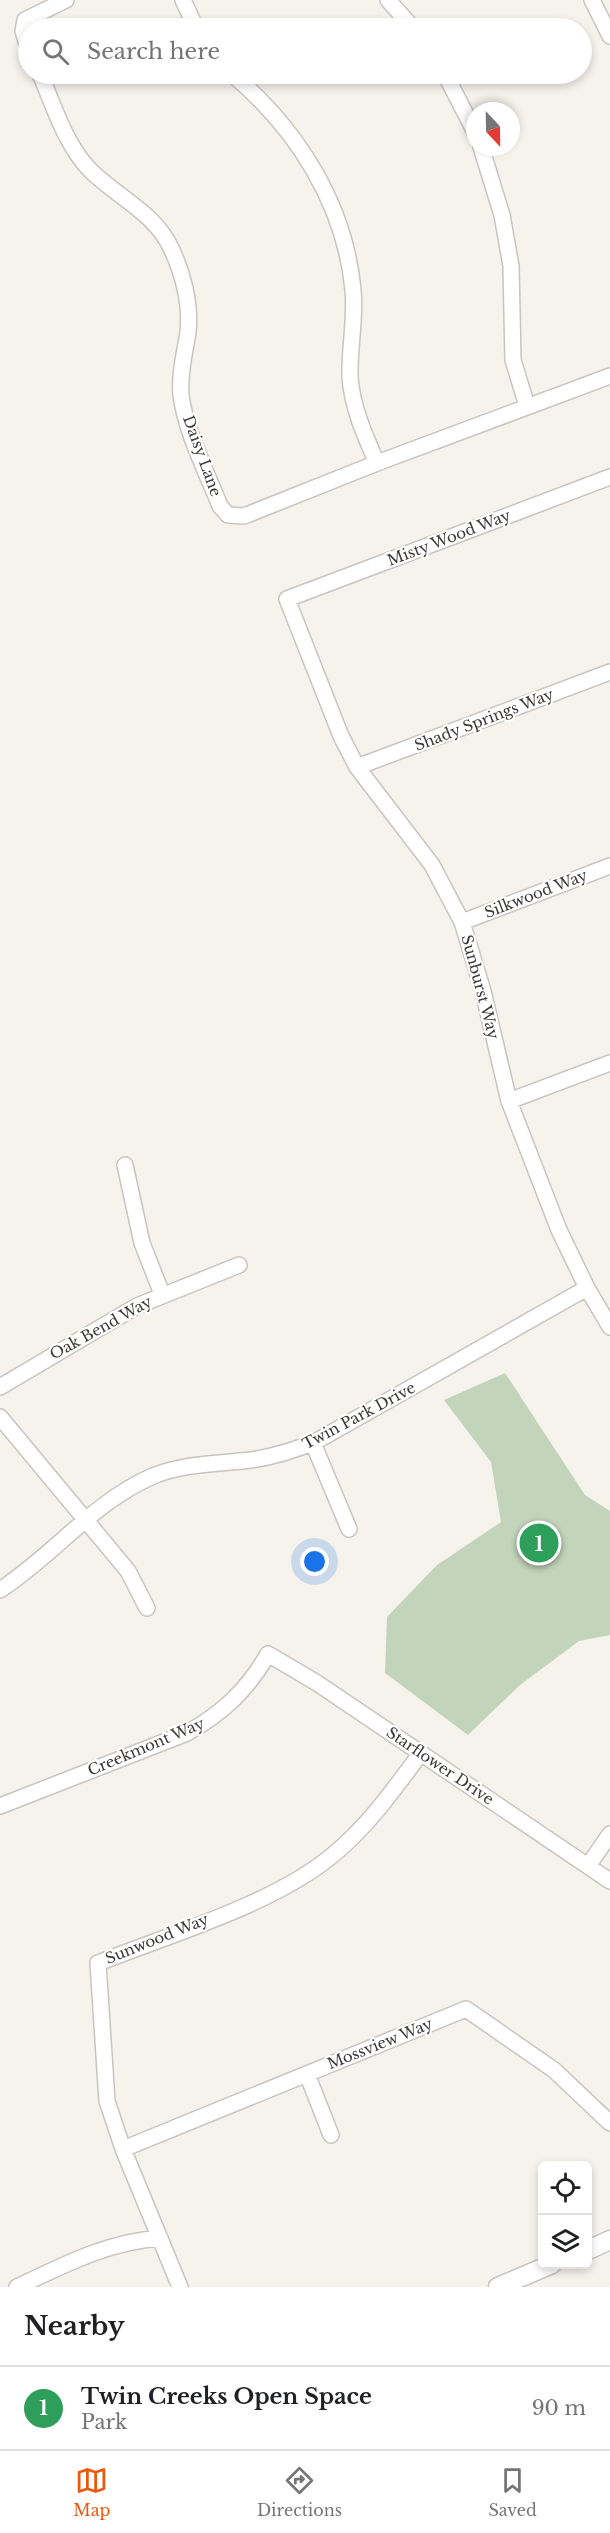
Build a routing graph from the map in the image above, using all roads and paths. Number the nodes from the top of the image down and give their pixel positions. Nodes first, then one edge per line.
1 (66, 0) edge
2 (183, 0) edge
3 (388, 0) edge
4 (592, 0) edge
5 (30, 18) edge
6 (191, 18) edge
7 (404, 18) edge
8 (610, 36) edge
9 (44, 84) edge
10 (243, 84) edge
11 (450, 84) edge
12 (466, 115) edge
13 (484, 156) edge
14 (610, 376) edge
15 (526, 406) junction
16 (377, 463) junction
17 (610, 477) edge
18 (288, 599) joint
19 (610, 672) edge
20 (357, 767) junction
21 (610, 866) edge
22 (462, 922) junction
23 (610, 1063) edge
24 (509, 1101) junction
25 (125, 1165) dead end
26 (239, 1265) dead end
27 (587, 1288) junction
28 (162, 1294) junction
29 (610, 1327) edge
30 (0, 1387) edge
31 (0, 1417) edge
32 (313, 1443) junction
33 (85, 1519) junction
34 (349, 1529) dead end
35 (0, 1590) edge
36 (147, 1608) dead end
37 (268, 1654) joint
38 (421, 1753) junction
39 (0, 1806) edge
40 (610, 1834) edge
41 (588, 1866) junction
42 (610, 1881) edge
43 (307, 2074) junction
44 (610, 2122) edge
45 (331, 2135) dead end
46 (123, 2149) junction
47 (160, 2238) junction
48 (610, 2240) edge
49 (592, 2248) edge
50 (543, 2269) edge
51 (509, 2285) edge
52 (17, 2287) edge
53 (180, 2287) edge

1 - 5 street
2 - 6 street
3 - 7 street
4 - 8 street
9 - 16 street, Daisy Lane
10 - 16 street
11 - 12 street
13 - 15 street
14 - 15 street, Daisy Lane
15 - 16 street, Daisy Lane
17 - 18 street, Misty Wood Way
18 - 20 street, Sunburst Way
19 - 20 street, Shady Springs Way
20 - 22 street, Sunburst Way
21 - 22 street, Silkwood Way
22 - 24 street, Sunburst Way
23 - 24 street
24 - 27 street, Sunburst Way
25 - 28 street
26 - 28 street, Oak Bend Way
27 - 29 street, Sunburst Way
27 - 32 street, Twin Park Drive
28 - 30 street, Oak Bend Way
31 - 33 street
32 - 33 street, Twin Park Drive
32 - 34 street
33 - 35 street, Twin Park Drive
33 - 36 street
37 - 38 street, Starflower Drive
37 - 39 street, Creekmont Way
38 - 41 street, Starflower Drive
38 - 46 street, Sunwood Way
40 - 41 street
41 - 42 street, Starflower Drive
43 - 44 street, Mossview Way
43 - 45 street
43 - 46 street, Mossview Way
46 - 47 street, Sunwood Way
47 - 52 street
47 - 53 street, Sunwood Way
48 - 49 street
50 - 51 street

